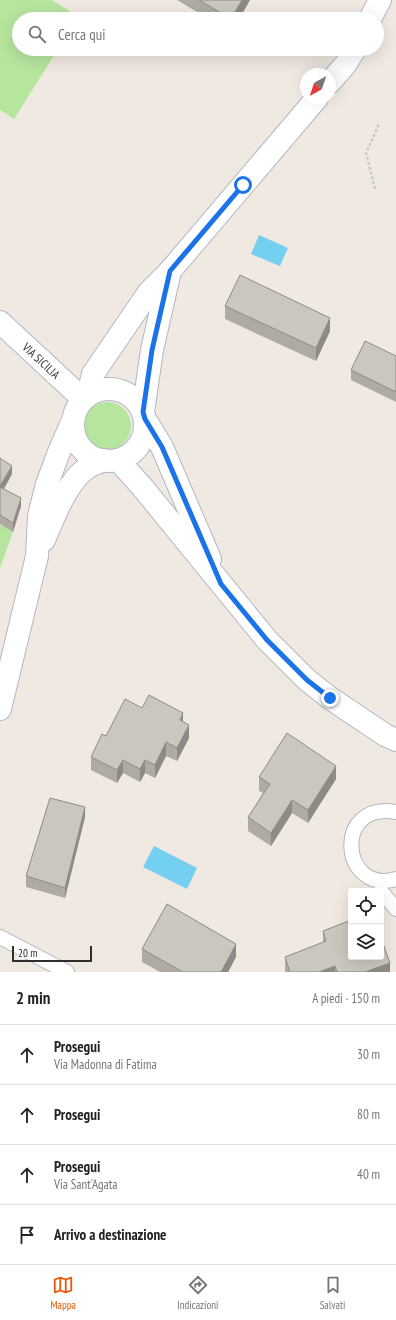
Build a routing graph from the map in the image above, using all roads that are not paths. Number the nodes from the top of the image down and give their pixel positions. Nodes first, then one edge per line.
1 (380, 0) edge
2 (374, 12) edge
3 (351, 56) edge
4 (336, 75) edge
5 (312, 104) edge
6 (170, 271) junction
7 (0, 322) edge
8 (86, 397) junction
9 (144, 415) junction
10 (73, 420) junction
11 (111, 460) junction
12 (37, 556) junction
13 (221, 584) junction
14 (0, 709) edge
15 (396, 740) edge
16 (396, 812) edge
17 (365, 873) junction
18 (396, 879) edge
19 (378, 888) edge
20 (384, 895) edge
21 (396, 909) edge
22 (0, 937) edge
23 (67, 972) edge

1 - 2 main road
3 - 4 main road
5 - 6 main road
6 - 8 main road
6 - 9 main road
7 - 8 main road, VIA SICILIA
8 - 9 main road
8 - 10 main road
9 - 11 main road
9 - 13 main road
10 - 11 main road
10 - 12 main road
11 - 12 main road
11 - 13 main road
12 - 14 main road
13 - 15 main road
16 - 17 lane
17 - 18 lane
17 - 19 lane
20 - 21 lane
22 - 23 lane

